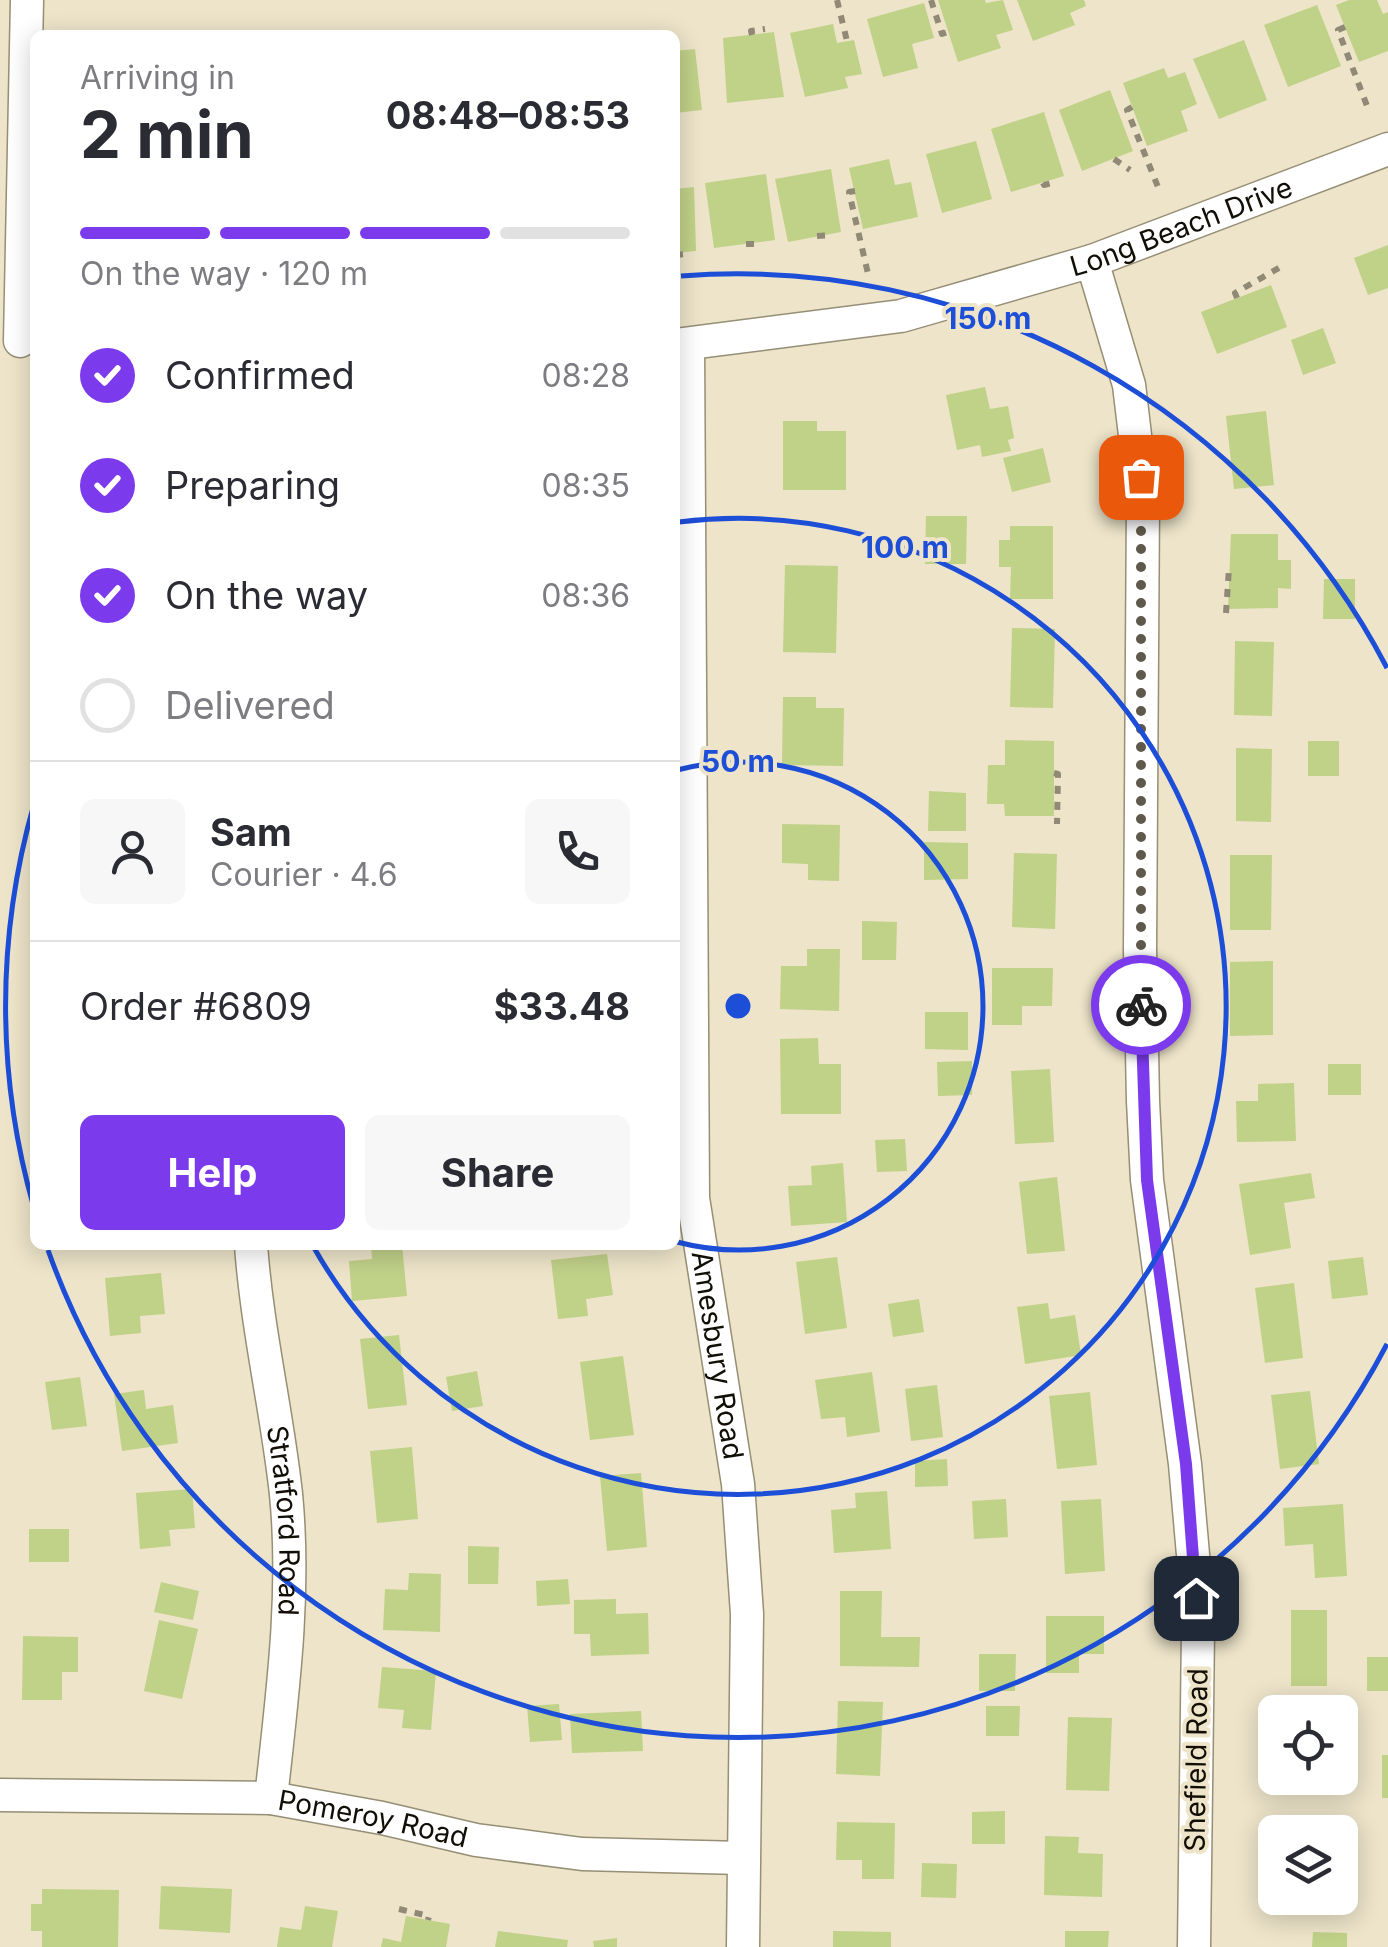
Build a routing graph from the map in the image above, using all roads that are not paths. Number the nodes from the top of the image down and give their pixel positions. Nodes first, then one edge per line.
1 (28, 0) edge
2 (1388, 149) edge
3 (1092, 262) junction
4 (18, 341) edge
5 (682, 345) edge
6 (252, 1250) edge
7 (0, 1795) edge
8 (270, 1798) junction
9 (742, 1858) junction
10 (742, 1947) edge
11 (1194, 1947) edge

1 - 4 street
2 - 3 street, Long Beach Drive
3 - 5 street, Long Beach Drive
3 - 11 street, Shefield Road
5 - 9 street, Amesbury Road
6 - 8 street, Stratford Road
7 - 8 street, Pomeroy Road
8 - 9 street, Pomeroy Road
9 - 10 street, Amesbury Road

